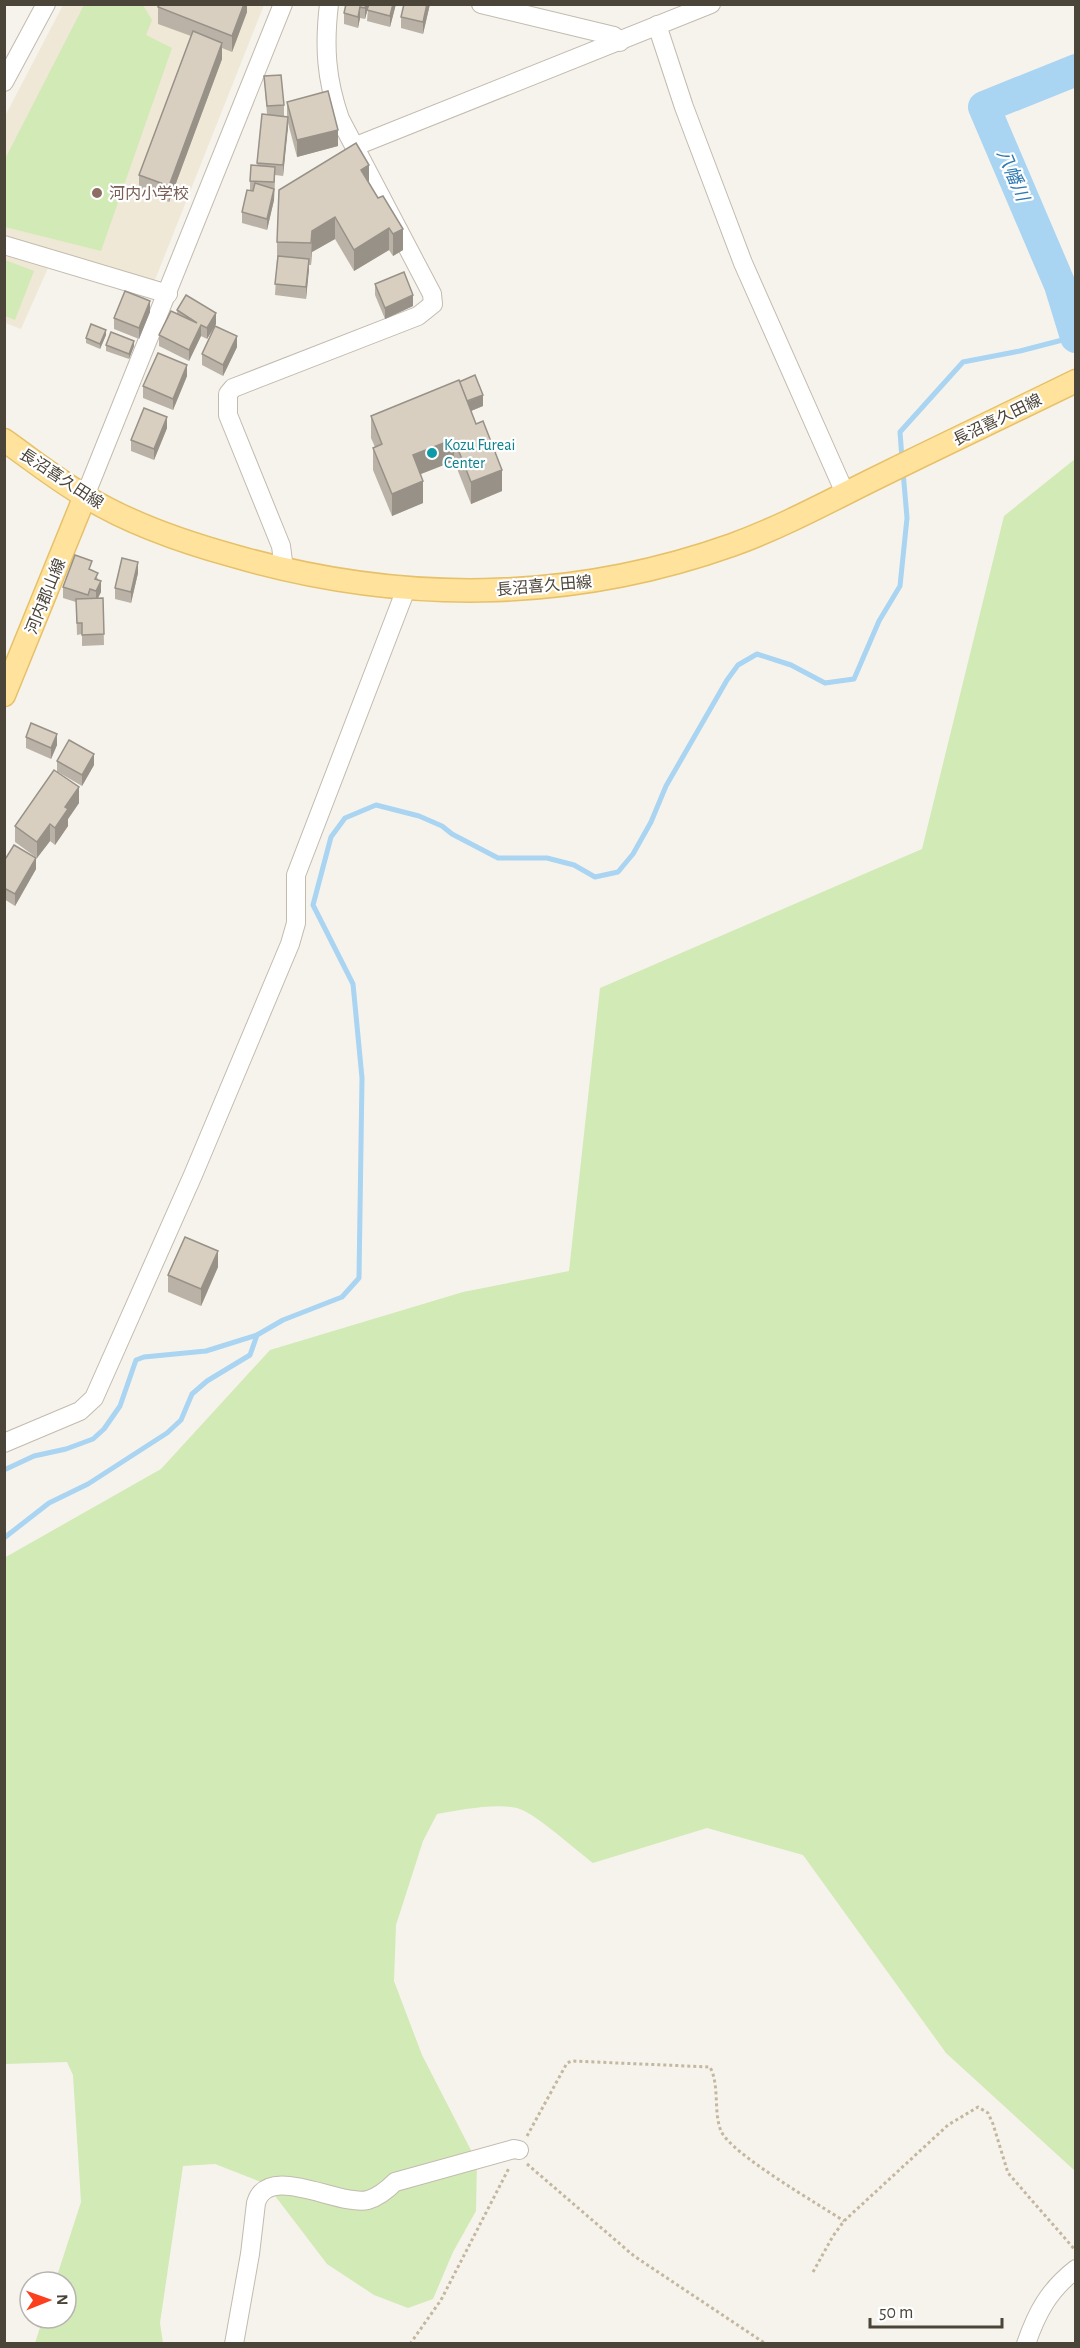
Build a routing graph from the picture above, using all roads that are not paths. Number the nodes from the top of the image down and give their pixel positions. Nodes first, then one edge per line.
1 (46, 4) edge
2 (283, 4) edge
3 (329, 4) edge
4 (481, 4) edge
5 (711, 4) edge
6 (657, 25) junction
7 (620, 42) junction
8 (4, 82) edge
9 (356, 146) junction
10 (4, 245) edge
11 (168, 294) junction
12 (1076, 381) edge
13 (4, 440) edge
14 (845, 493) junction
15 (85, 496) junction
16 (284, 569) junction
17 (406, 589) junction
18 (4, 695) edge
19 (4, 1443) edge
20 (517, 2152) road end
21 (1076, 2269) edge
22 (234, 2343) edge
23 (1026, 2343) edge

1 - 8 street
2 - 11 street
3 - 9 street
4 - 7 street
5 - 6 street
6 - 7 street
6 - 14 street
7 - 9 street
9 - 16 street
10 - 11 street
11 - 15 street
12 - 14 main road, 長沼喜久田線
13 - 15 main road, 長沼喜久田線
14 - 17 main road, 長沼喜久田線
15 - 16 main road, 長沼喜久田線
15 - 18 main road, 河内郡山線
16 - 17 main road, 長沼喜久田線
17 - 19 street
20 - 22 street
21 - 23 street

